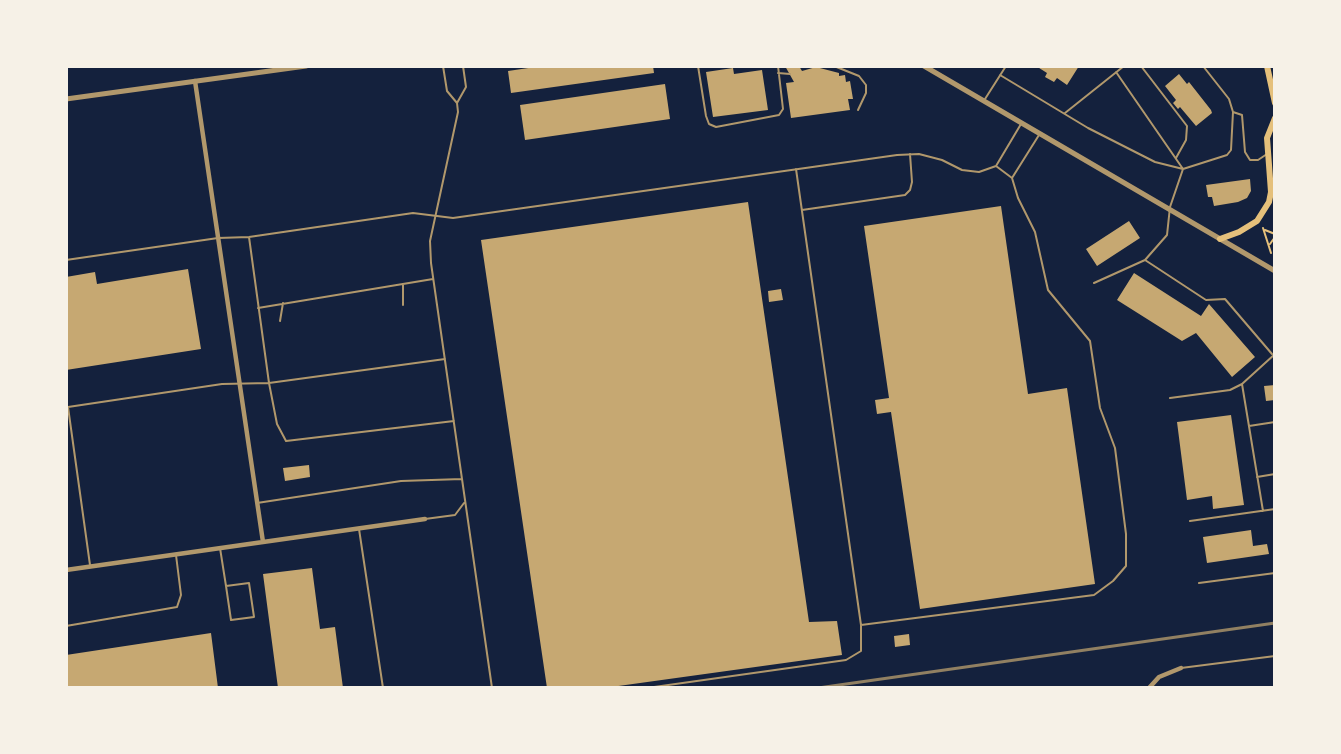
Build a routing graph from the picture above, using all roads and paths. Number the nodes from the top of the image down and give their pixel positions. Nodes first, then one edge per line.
1 (306, 66) edge
2 (443, 66) edge
3 (463, 66) edge
4 (698, 66) edge
5 (778, 66) edge
6 (834, 66) edge
7 (924, 66) edge
8 (1006, 66) edge
9 (1124, 66) edge
10 (1141, 66) edge
11 (1203, 66) edge
12 (1267, 66) edge
13 (1116, 72) junction
14 (778, 73) junction
15 (790, 74) dead end
16 (1000, 75) junction
17 (195, 81) junction
18 (66, 99) edge
19 (984, 101) junction
20 (457, 103) junction
21 (1275, 103) edge
22 (858, 110) dead end
23 (1233, 112) junction
24 (1065, 114) junction
25 (1275, 118) edge
26 (1021, 124) junction
27 (1039, 135) junction
28 (910, 154) junction
29 (1267, 154) junction
30 (1175, 159) junction
31 (996, 166) junction
32 (796, 169) junction
33 (1183, 169) junction
34 (1012, 178) junction
35 (1170, 207) junction
36 (802, 210) junction
37 (436, 215) junction
38 (1275, 236) edge
39 (249, 237) junction
40 (218, 238) junction
41 (1220, 239) junction
42 (1270, 244) junction
43 (1271, 249) junction
44 (1275, 249) edge
45 (1272, 254) dead end
46 (66, 260) edge
47 (1145, 260) junction
48 (1275, 271) edge
49 (433, 279) junction
50 (403, 284) junction
51 (1094, 284) dead end
52 (283, 303) junction
53 (404, 305) dead end
54 (257, 308) junction
55 (280, 321) dead end
56 (1274, 354) edge
57 (445, 359) junction
58 (269, 383) junction
59 (239, 384) junction
60 (1242, 384) junction
61 (1170, 398) dead end
62 (454, 421) junction
63 (1275, 422) edge
64 (1249, 426) junction
65 (1275, 474) edge
66 (1256, 477) junction
67 (463, 479) junction
68 (257, 503) junction
69 (464, 503) junction
70 (1275, 509) edge
71 (1263, 511) junction
72 (425, 519) joint
73 (1190, 521) dead end
74 (359, 529) junction
75 (263, 542) junction
76 (220, 548) junction
77 (176, 555) junction
78 (90, 567) junction
79 (66, 570) edge
80 (1275, 573) edge
81 (1199, 583) dead end
82 (226, 586) junction
83 (861, 625) junction
84 (66, 626) edge
85 (1275, 656) edge
86 (1182, 668) joint
87 (383, 688) edge
88 (492, 688) edge
89 (647, 688) edge
90 (1149, 688) edge

1 - 17 street
2 - 20 lane
3 - 20 lane
4 - 14 lane
5 - 14 lane
6 - 22 lane
7 - 19 street
8 - 16 lane
9 - 13 lane
10 - 30 lane
11 - 23 lane
12 - 21 main road
13 - 24 lane
13 - 30 lane
14 - 15 lane
16 - 19 lane
16 - 24 lane
17 - 18 street
17 - 40 street
19 - 26 street
20 - 37 lane
23 - 29 lane
23 - 33 lane
24 - 33 lane
25 - 29 main road
26 - 27 street
26 - 31 lane
27 - 34 lane
27 - 35 street
28 - 31 lane
28 - 32 lane
28 - 36 lane
29 - 41 main road
30 - 33 lane
31 - 34 lane
32 - 36 lane
32 - 37 lane
33 - 35 lane
34 - 83 lane
35 - 41 street
35 - 47 lane
36 - 83 lane
37 - 39 lane
37 - 49 lane
38 - 42 path
38 - 42 path
39 - 40 lane
39 - 54 lane
40 - 46 lane
40 - 59 street
41 - 48 street
42 - 43 path
43 - 44 path
43 - 45 path
47 - 51 lane
47 - 56 lane
49 - 50 lane
49 - 57 lane
50 - 52 lane
50 - 53 lane
52 - 54 lane
52 - 55 lane
54 - 58 lane
56 - 60 lane
57 - 58 lane
57 - 62 lane
58 - 59 lane
58 - 62 lane
59 - 68 street
59 - 78 lane
60 - 61 lane
60 - 64 lane
62 - 67 lane
63 - 64 lane
64 - 66 lane
65 - 66 lane
66 - 71 lane
67 - 68 lane
67 - 69 lane
68 - 75 street
69 - 72 lane
69 - 88 lane
70 - 71 lane
71 - 73 lane
72 - 74 street
74 - 75 street
74 - 87 lane
75 - 76 street
76 - 77 street
76 - 82 lane
77 - 78 street
77 - 84 lane
78 - 79 street
80 - 81 lane
82 - 82 lane
83 - 89 lane
85 - 86 lane
86 - 90 street

